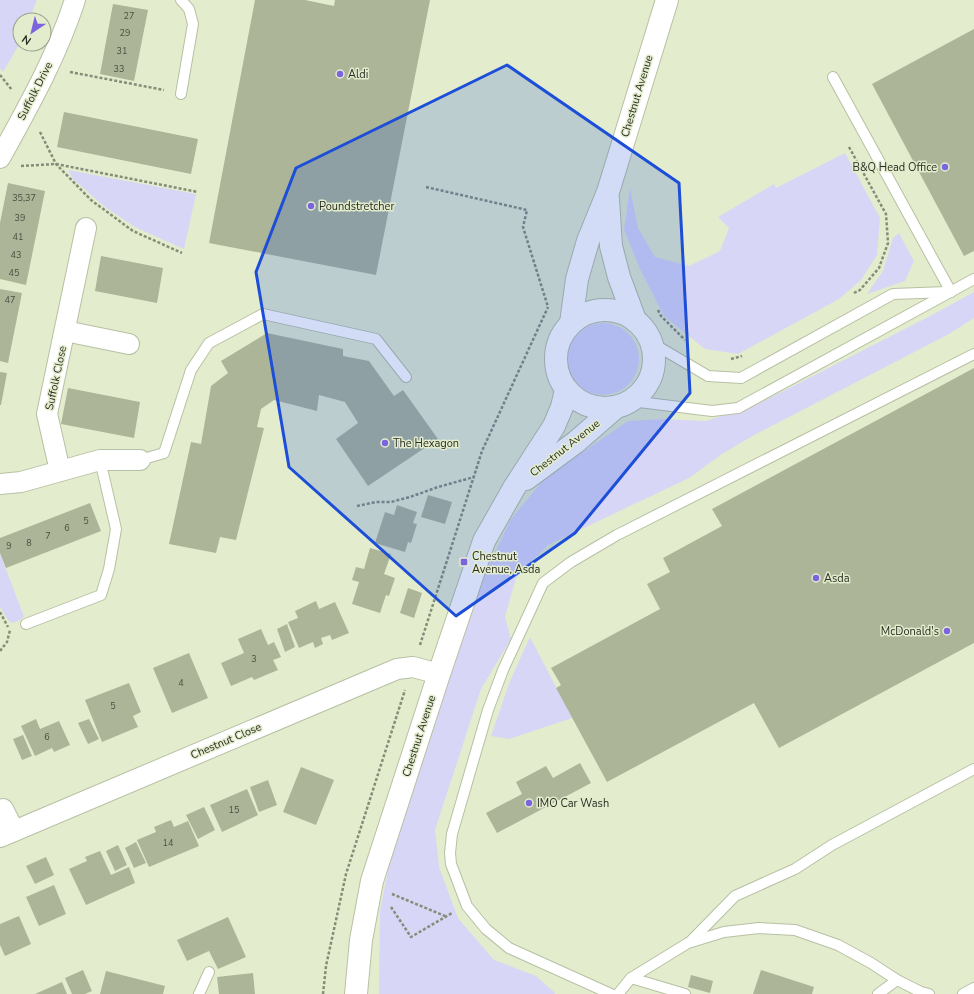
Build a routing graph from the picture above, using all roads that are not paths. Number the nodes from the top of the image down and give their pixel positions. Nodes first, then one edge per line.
1 (75, 0) edge
2 (181, 0) edge
3 (667, 0) edge
4 (832, 77) dead end
5 (181, 94) road end
6 (8, 162) edge
7 (608, 192) junction
8 (86, 228) dead end
9 (974, 279) edge
10 (950, 292) junction
11 (634, 320) junction
12 (571, 323) junction
13 (65, 331) junction
14 (652, 343) junction
15 (129, 344) dead end
16 (974, 354) edge
17 (406, 377) dead end
18 (566, 390) junction
19 (623, 404) junction
20 (100, 460) junction
21 (140, 460) joint
22 (60, 471) junction
23 (0, 484) edge
24 (514, 488) junction
25 (26, 624) dead end
26 (439, 674) junction
27 (974, 769) edge
28 (3, 809) dead end
29 (7, 834) edge
30 (688, 943) junction
31 (210, 972) dead end
32 (631, 978) junction
33 (897, 980) junction
34 (974, 988) edge
35 (199, 994) edge
36 (356, 994) edge
37 (610, 994) edge
38 (618, 994) edge
39 (685, 994) edge
40 (878, 994) edge
41 (929, 994) edge
42 (963, 994) edge

1 - 6 street, Suffolk Drive
2 - 5 lane
3 - 7 street, Chestnut Avenue
4 - 10 lane
7 - 11 street, Chestnut Avenue
7 - 12 street, Chestnut Avenue
8 - 13 street, Suffolk Close
9 - 10 lane
10 - 14 lane
10 - 19 lane
11 - 12 street
11 - 14 street
12 - 18 street
13 - 15 street, Suffolk Close
13 - 22 street, Suffolk Close
14 - 19 street
16 - 37 lane
17 - 21 lane
18 - 19 street
18 - 24 street, Chestnut Avenue
19 - 24 street, Chestnut Avenue
20 - 21 street
20 - 22 street
20 - 25 lane
22 - 23 street
24 - 26 street, Chestnut Avenue
26 - 29 street, Chestnut Close
26 - 36 street, Chestnut Avenue
27 - 30 lane
28 - 29 street, Chestnut Close
30 - 32 lane
30 - 33 lane
31 - 35 lane
32 - 38 lane
32 - 39 lane
33 - 40 lane
33 - 41 lane
34 - 42 lane

